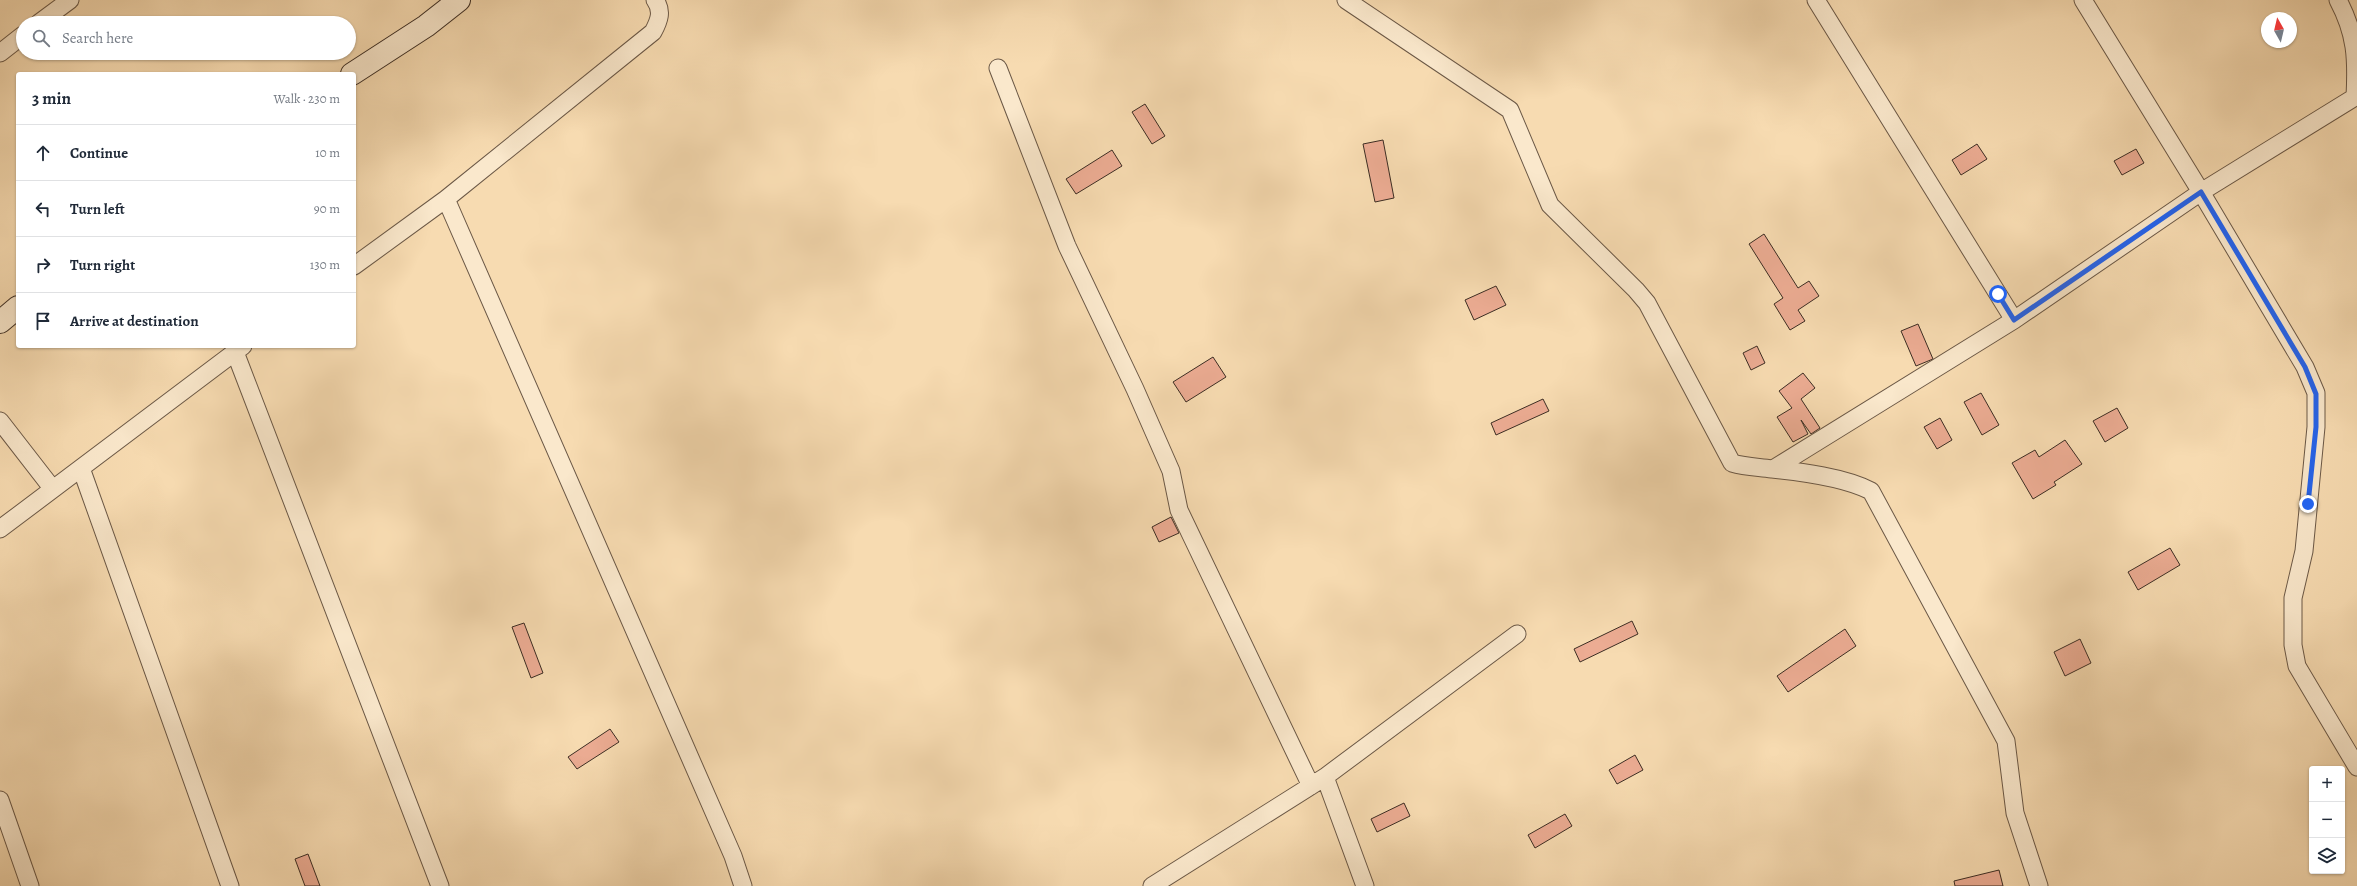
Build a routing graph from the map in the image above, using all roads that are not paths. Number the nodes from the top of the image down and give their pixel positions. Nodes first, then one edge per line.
1 (70, 0) edge
2 (459, 0) edge
3 (655, 0) edge
4 (1346, 0) edge
5 (1816, 0) edge
6 (2083, 0) edge
7 (2338, 0) edge
8 (48, 16) edge
9 (16, 40) edge
10 (0, 53) edge
11 (998, 68) dead end
12 (355, 72) edge
13 (2201, 192) junction
14 (446, 199) junction
15 (356, 265) edge
16 (16, 309) edge
17 (2014, 320) junction
18 (0, 322) edge
19 (239, 349) edge
20 (0, 421) edge
21 (81, 468) junction
22 (1773, 469) junction
23 (52, 488) junction
24 (0, 529) edge
25 (1517, 634) dead end
26 (2357, 767) edge
27 (1318, 782) junction
28 (0, 800) edge
29 (30, 886) edge
30 (230, 886) edge
31 (440, 886) edge
32 (743, 886) edge
33 (1152, 886) edge
34 (1366, 886) edge
35 (2039, 886) edge

1 - 8 street
2 - 12 main road
3 - 14 street
4 - 22 street
5 - 17 street
6 - 13 street
7 - 13 street
9 - 10 street
11 - 27 street
13 - 17 street
13 - 26 street
14 - 15 street
14 - 32 street
16 - 18 main road
17 - 22 street
19 - 21 street
19 - 31 street
20 - 23 street
21 - 23 street
21 - 30 street
22 - 35 street
23 - 24 street
25 - 27 street
27 - 33 street
27 - 34 street
28 - 29 street

